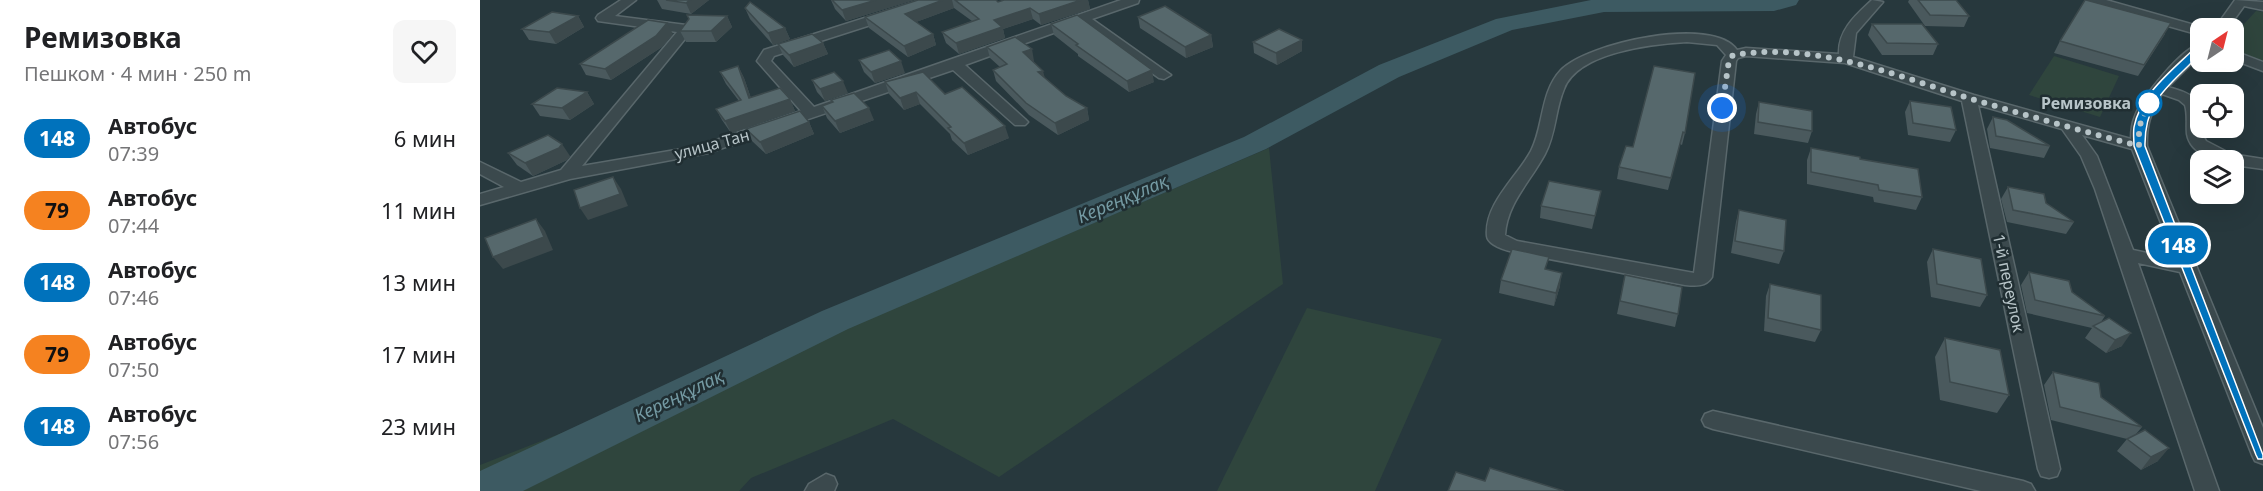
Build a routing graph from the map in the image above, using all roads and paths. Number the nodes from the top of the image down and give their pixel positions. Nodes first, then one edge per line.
1 (630, 0) edge
2 (934, 0) edge
3 (1133, 0) edge
4 (2091, 0) edge
5 (2242, 1) edge
6 (1877, 2) dead end
7 (2263, 6) edge
8 (1082, 18) junction
9 (2229, 18) edge
10 (2190, 28) edge
11 (1733, 55) junction
12 (2190, 58) edge
13 (1846, 59) junction
14 (2244, 59) edge
15 (955, 64) junction
16 (2263, 67) edge
17 (1164, 75) dead end
18 (2160, 89) junction
19 (1969, 98) junction
20 (810, 114) junction
21 (1020, 122) dead end
22 (2068, 127) junction
23 (2139, 146) junction
24 (2263, 164) edge
25 (480, 167) edge
26 (567, 174) junction
27 (518, 188) junction
28 (480, 200) edge
29 (2126, 255) junction
30 (2186, 267) junction
31 (1713, 420) dead end
32 (2263, 455) edge
33 (2049, 469) dead end
34 (2024, 491) edge
35 (2207, 491) edge

1 - 26 street
2 - 20 street
3 - 8 street, улица Тан
4 - 10 street
5 - 7 street
5 - 9 street
6 - 13 street
8 - 15 street, улица Тан
8 - 17 street
11 - 11 street
11 - 13 street
12 - 18 street
13 - 19 street
14 - 16 street
15 - 20 street, улица Тан
15 - 21 street
18 - 23 street
18 - 24 street
19 - 22 street
19 - 33 street, 1-й переулок
20 - 26 street, улица Тан
22 - 23 street
22 - 29 street
23 - 30 street
25 - 27 street
26 - 27 street, улица Тан
27 - 28 street, улица Тан
29 - 30 street
29 - 35 street
30 - 32 street
31 - 34 street

